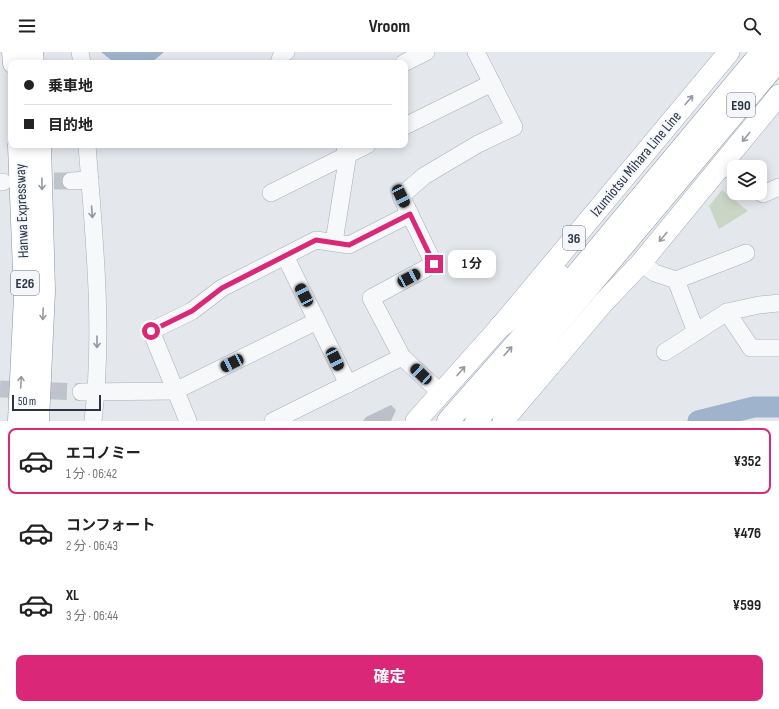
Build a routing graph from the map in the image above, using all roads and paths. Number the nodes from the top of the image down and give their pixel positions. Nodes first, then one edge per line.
1 (286, 52) edge
2 (426, 52) edge
3 (476, 52) edge
4 (729, 52) edge
5 (754, 52) edge
6 (762, 52) edge
7 (280, 60) edge
8 (779, 60) edge
9 (408, 61) edge
10 (779, 68) edge
11 (492, 82) junction
12 (779, 96) edge
13 (408, 124) edge
14 (696, 145) junction
15 (19, 148) edge
16 (40, 148) edge
17 (87, 148) edge
18 (346, 150) edge
19 (735, 160) edge
20 (727, 170) edge
21 (90, 180) junction
22 (71, 181) tunnel mouth
23 (779, 187) edge
24 (767, 192) edge
25 (272, 193) dead end
26 (410, 214) junction
27 (334, 242) junction
28 (746, 253) dead end
29 (285, 256) junction
30 (641, 263) junction
31 (676, 280) junction
32 (779, 303) edge
33 (727, 312) junction
34 (317, 321) junction
35 (500, 327) junction
36 (696, 332) junction
37 (779, 348) edge
38 (665, 352) dead end
39 (402, 357) junction
40 (348, 384) junction
41 (175, 391) junction
42 (89, 392) junction
43 (441, 393) junction
44 (19, 421) edge
45 (38, 421) edge
46 (93, 421) edge
47 (188, 421) edge
48 (273, 421) edge
49 (416, 421) edge
50 (448, 421) edge
51 (476, 421) edge
52 (493, 421) edge
53 (503, 421) edge

1 - 7 street
2 - 9 street
3 - 11 street
35 -> 4 main road, Izumiotsu Mihara Line Line / 36
5 - 35 highway
6 - 14 highway, E90
8 - 14 highway, E90
10 - 52 highway
11 - 13 street
11 - 26 street
12 -> 19 main road
50 -> 14 highway
14 - 51 highway
44 -> 15 highway, Hanwa Expressway / E26
16 -> 45 highway, Hanwa Expressway / E26
17 - 21 street
18 - 25 street
18 - 27 street
20 -> 30 main road
21 - 22 street
21 -> 42 street
23 - 24 street
26 - 27 street
26 - 39 street
27 - 29 street
28 - 31 street
29 - 34 street
29 - 41 street
30 - 31 street
30 - 53 main road
31 - 36 street
32 - 33 street
33 - 36 street
33 - 37 street
34 - 40 street
34 - 41 street
43 -> 35 main road, Izumiotsu Mihara Line Line / 36
36 - 38 street
39 - 40 street
39 - 43 street
40 - 48 street
41 - 42 street
41 - 47 street
42 - 46 street
43 - 49 main road, Izumiotsu Mihara Line Line / 36

